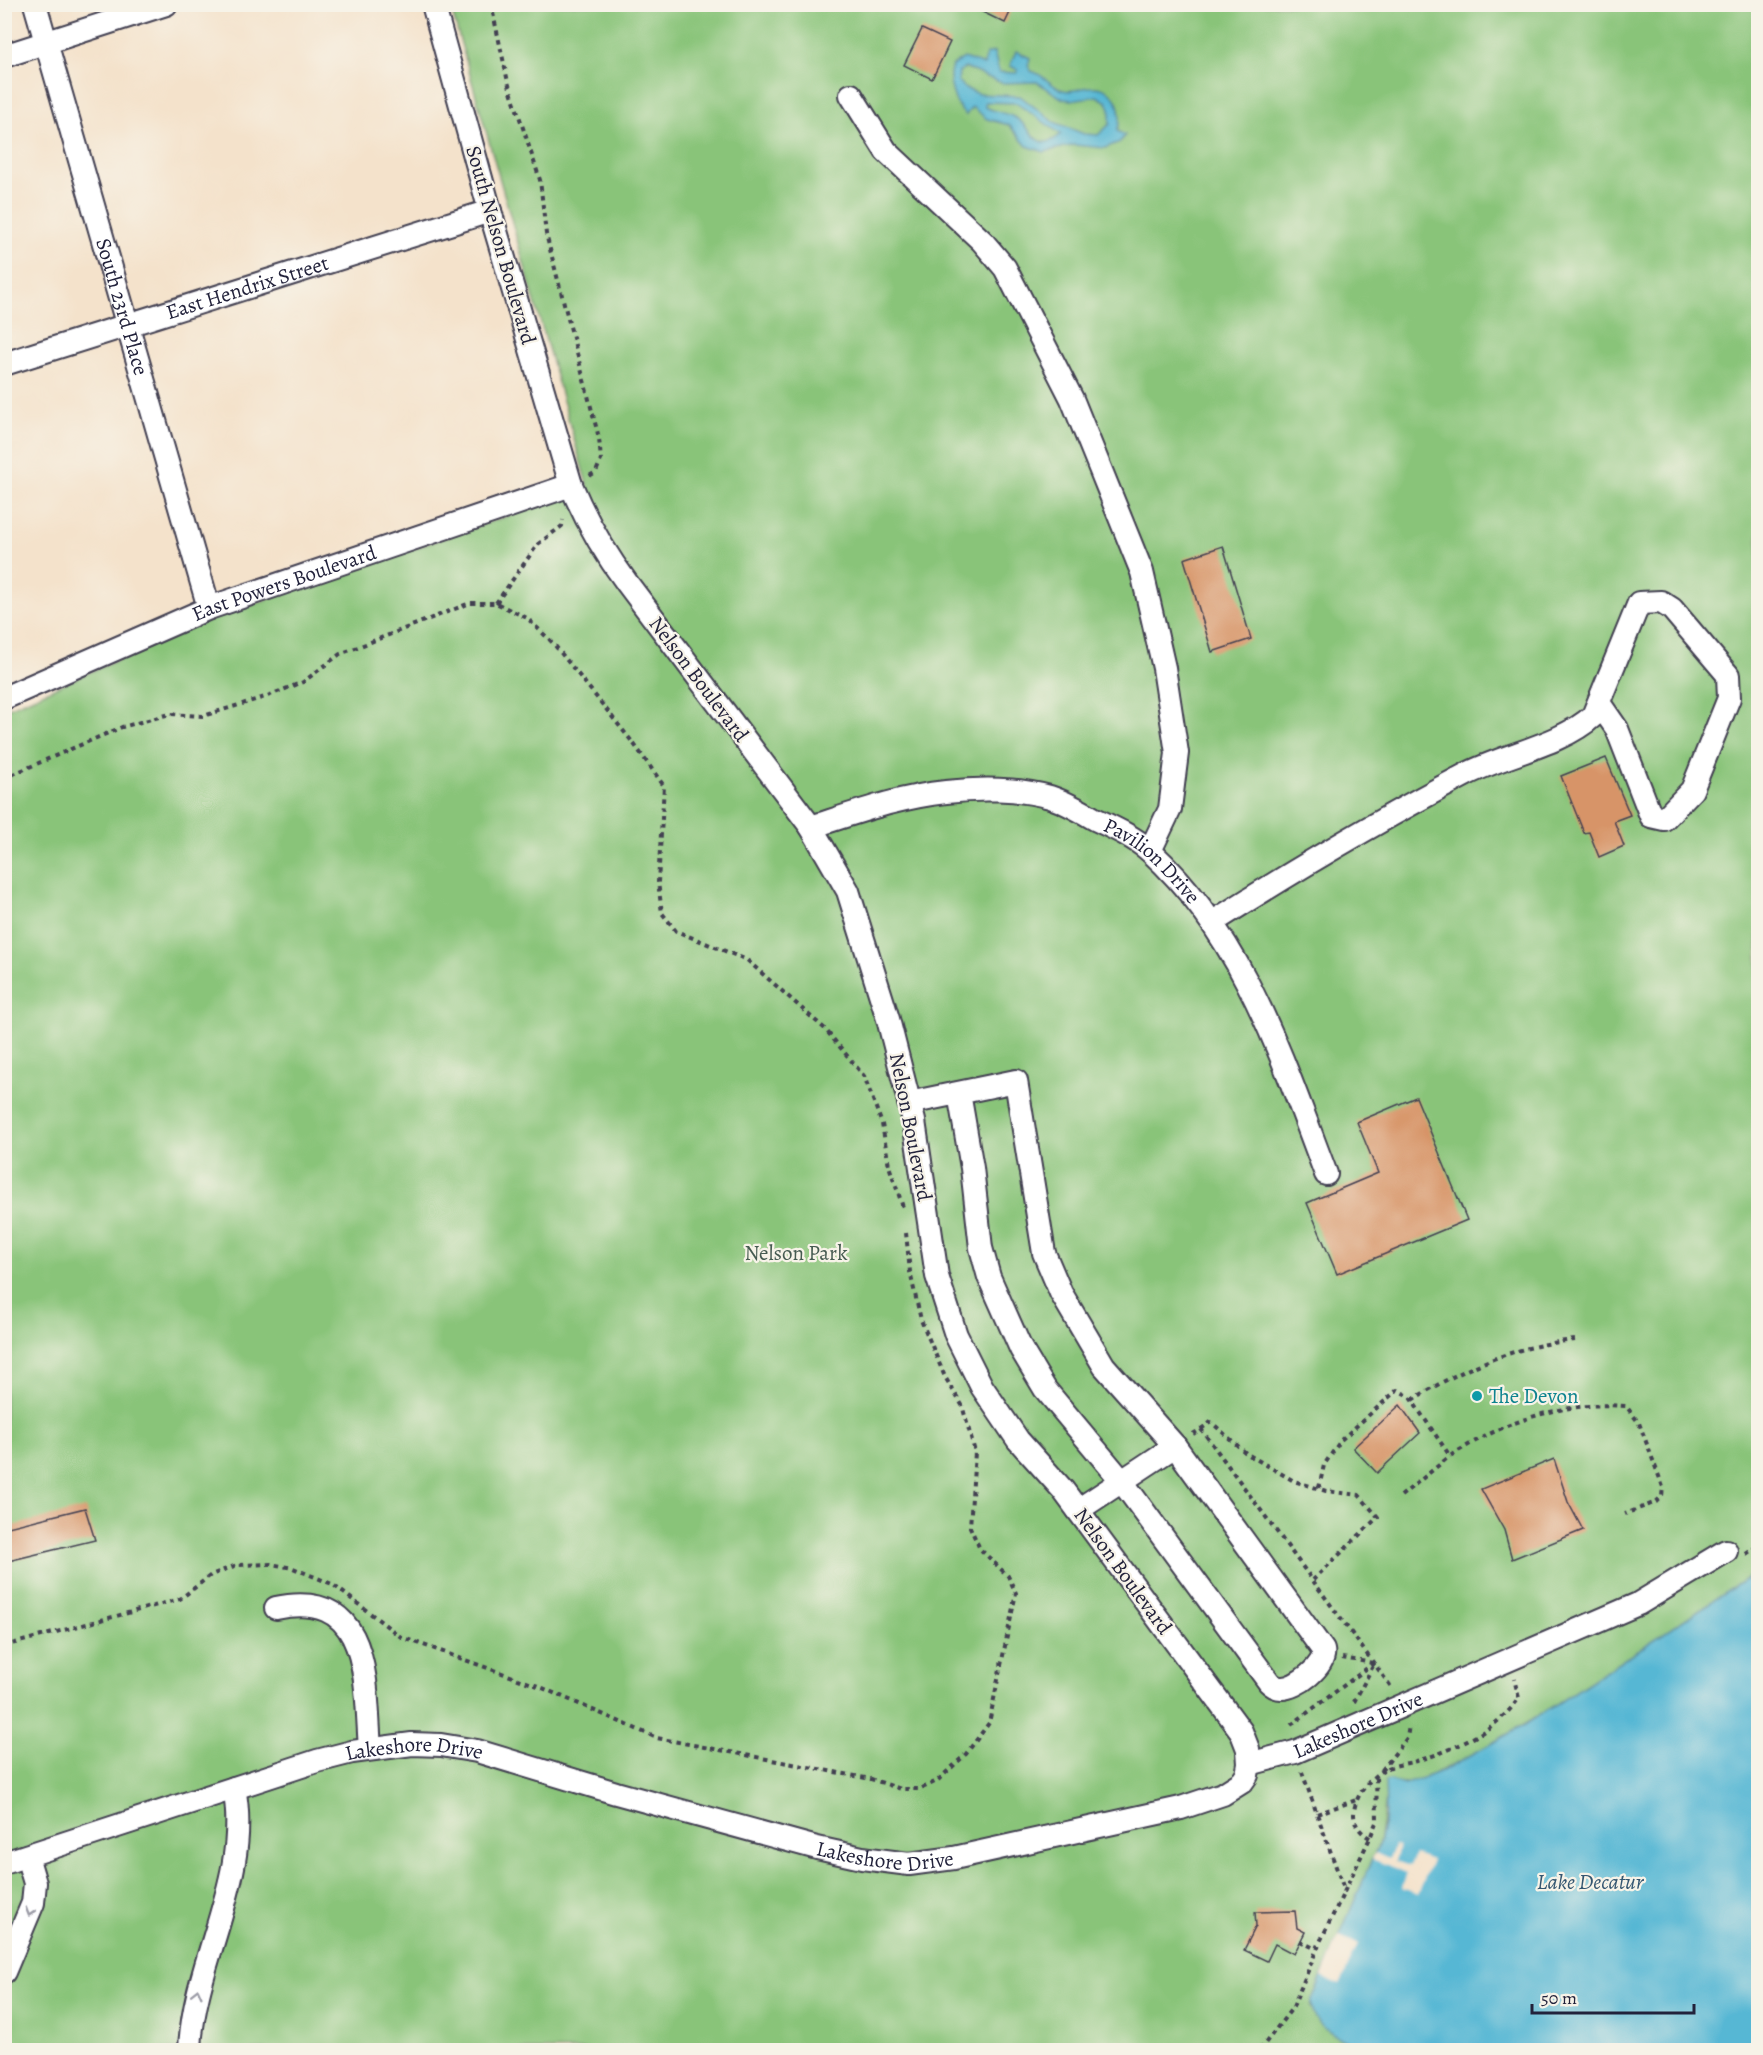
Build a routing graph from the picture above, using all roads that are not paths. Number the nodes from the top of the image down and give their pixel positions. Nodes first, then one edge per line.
1 (35, 4) edge
2 (166, 4) edge
3 (433, 4) edge
4 (45, 44) junction
5 (4, 56) edge
6 (851, 95) dead end
7 (490, 211) junction
8 (128, 324) junction
9 (4, 364) edge
10 (571, 485) junction
11 (209, 608) junction
12 (4, 698) edge
13 (1599, 703) junction
14 (810, 827) junction
15 (1150, 851) junction
16 (1213, 922) junction
17 (959, 1093) junction
18 (909, 1103) junction
19 (1326, 1174) dead end
20 (1175, 1446) junction
21 (1121, 1480) junction
22 (1078, 1510) junction
23 (1726, 1551) dead end
24 (276, 1608) dead end
25 (370, 1749) junction
26 (1250, 1764) junction
27 (234, 1788) junction
28 (27, 1856) junction
29 (4, 1863) edge
30 (4, 1972) edge
31 (190, 2050) edge

1 - 4 street, South 23rd Place
2 - 4 street
3 - 7 street, South Nelson Boulevard
4 - 5 street
4 - 8 street, South 23rd Place
6 - 15 street
7 - 8 street, East Hendrix Street
7 - 10 street, South Nelson Boulevard
8 - 9 street, East Hendrix Street
8 - 11 street, South 23rd Place
10 - 11 street, East Powers Boulevard
10 - 14 street, Nelson Boulevard
11 - 12 street, East Powers Boulevard
13 - 13 street
13 - 16 street
14 - 15 street, Pavilion Drive
14 - 18 street, Nelson Boulevard
15 - 16 street, Pavilion Drive
16 - 19 street, Pavilion Drive
17 - 18 street
17 - 20 street
17 - 21 street
18 - 22 street, Nelson Boulevard
20 - 21 street
20 - 21 street
21 - 22 street
22 - 26 street, Nelson Boulevard
23 - 26 street, Lakeshore Drive
24 - 25 street
25 - 26 street, Lakeshore Drive
25 - 27 street, Lakeshore Drive
27 - 28 street, Lakeshore Drive
31 -> 27 street
28 - 29 street, Lakeshore Drive
28 -> 30 street

